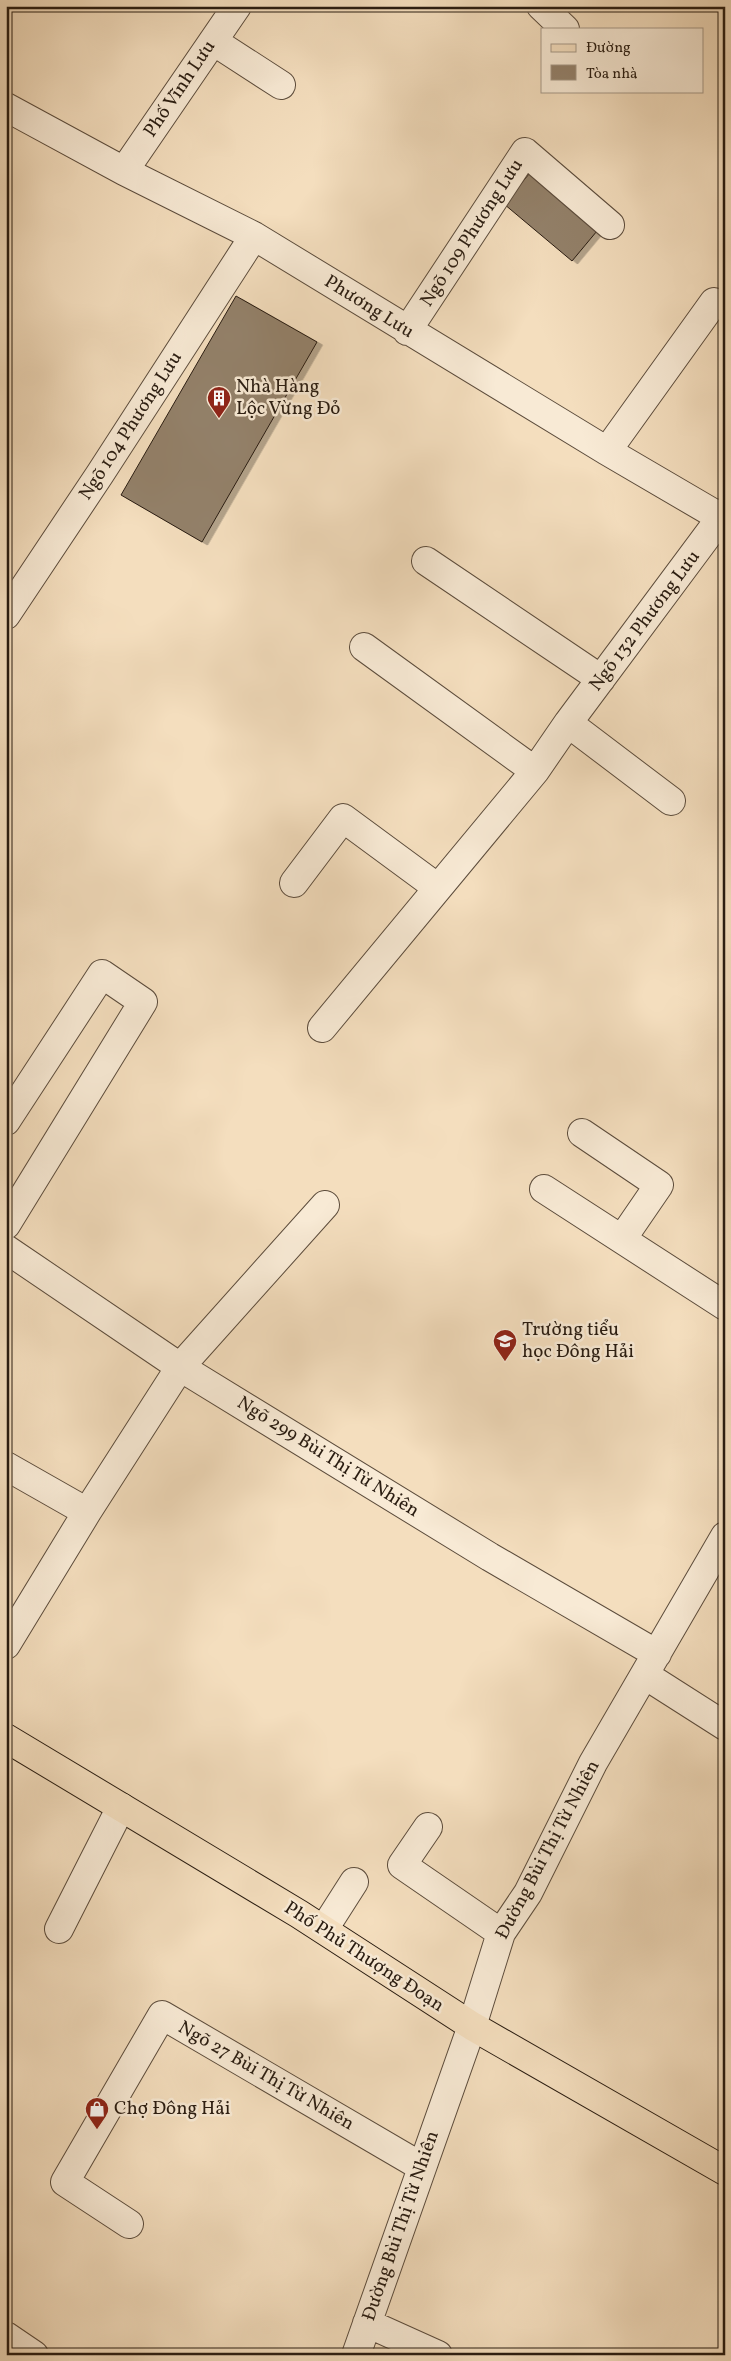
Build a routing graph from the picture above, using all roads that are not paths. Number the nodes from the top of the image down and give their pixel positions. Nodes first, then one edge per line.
1 (236, 6) edge
2 (541, 6) edge
3 (564, 28) edge
4 (213, 41) junction
5 (281, 85) dead end
6 (6, 107) edge
7 (124, 171) junction
8 (610, 225) dead end
9 (254, 236) junction
10 (714, 302) dead end
11 (407, 331) junction
12 (607, 451) junction
13 (724, 517) edge
14 (426, 561) dead end
15 (14, 585) edge
16 (6, 615) edge
17 (364, 647) dead end
18 (601, 679) junction
19 (568, 723) junction
20 (535, 771) junction
21 (671, 802) dead end
22 (294, 883) dead end
23 (438, 888) junction
24 (322, 1028) dead end
25 (6, 1121) edge
26 (582, 1133) dead end
27 (544, 1189) dead end
28 (325, 1205) dead end
29 (6, 1225) edge
30 (622, 1240) junction
31 (6, 1249) edge
32 (725, 1306) edge
33 (180, 1367) junction
34 (6, 1466) edge
35 (87, 1512) junction
36 (725, 1536) edge
37 (6, 1645) edge
38 (651, 1664) junction
39 (725, 1726) edge
40 (6, 1738) edge
41 (121, 1807) junction
42 (428, 1827) dead end
43 (354, 1882) dead end
44 (58, 1928) dead end
45 (324, 1929) junction
46 (501, 1933) junction
47 (472, 2026) junction
48 (422, 2167) junction
49 (725, 2171) edge
50 (130, 2224) dead end
51 (367, 2323) junction
52 (6, 2336) edge
53 (34, 2355) edge
54 (356, 2355) edge
55 (438, 2355) edge

1 - 4 street, Phố Vĩnh Lưu
2 - 3 street
4 - 5 street
4 - 7 street, Phố Vĩnh Lưu
6 - 7 street, Phương Lưu
7 - 9 street, Phương Lưu
8 - 11 street, Ngõ 109 Phương Lưu
9 - 11 street, Phương Lưu
9 - 15 street, Ngõ 104 Phương Lưu
10 - 12 street
11 - 12 street, Phương Lưu
12 - 13 street, Phương Lưu
13 - 18 street, Ngõ 132 Phương Lưu
14 - 18 street
15 - 16 street, Ngõ 104 Phương Lưu
17 - 20 street
18 - 19 street, Ngõ 132 Phương Lưu
19 - 20 street, Ngõ 132 Phương Lưu
19 - 21 street
20 - 23 street, Ngõ 132 Phương Lưu
22 - 23 street
23 - 24 street, Ngõ 132 Phương Lưu
25 - 29 street
26 - 30 street
27 - 30 street
28 - 33 street
30 - 32 street
31 - 33 street, Ngõ 299 Bùi Thị Từ Nhiên
33 - 35 street
33 - 38 street, Ngõ 299 Bùi Thị Từ Nhiên
34 - 35 street
35 - 37 street
36 - 38 street, Đường Bùi Thị Từ Nhiên
38 - 39 street, Ngõ 299 Bùi Thị Từ Nhiên
38 - 46 street, Đường Bùi Thị Từ Nhiên
40 - 41 main road, Phố Phủ Thượng Đoạn
41 - 44 street
41 - 45 main road, Phố Phủ Thượng Đoạn
42 - 46 street
43 - 45 street
45 - 47 main road, Phố Phủ Thượng Đoạn
46 - 47 street, Đường Bùi Thị Từ Nhiên
47 - 48 street, Đường Bùi Thị Từ Nhiên
47 - 49 main road, Phố Phủ Thượng Đoạn
48 - 50 street, Ngõ 27 Bùi Thị Từ Nhiên
48 - 51 street, Đường Bùi Thị Từ Nhiên
51 - 54 street, Đường Bùi Thị Từ Nhiên
51 - 55 street
52 - 53 street

